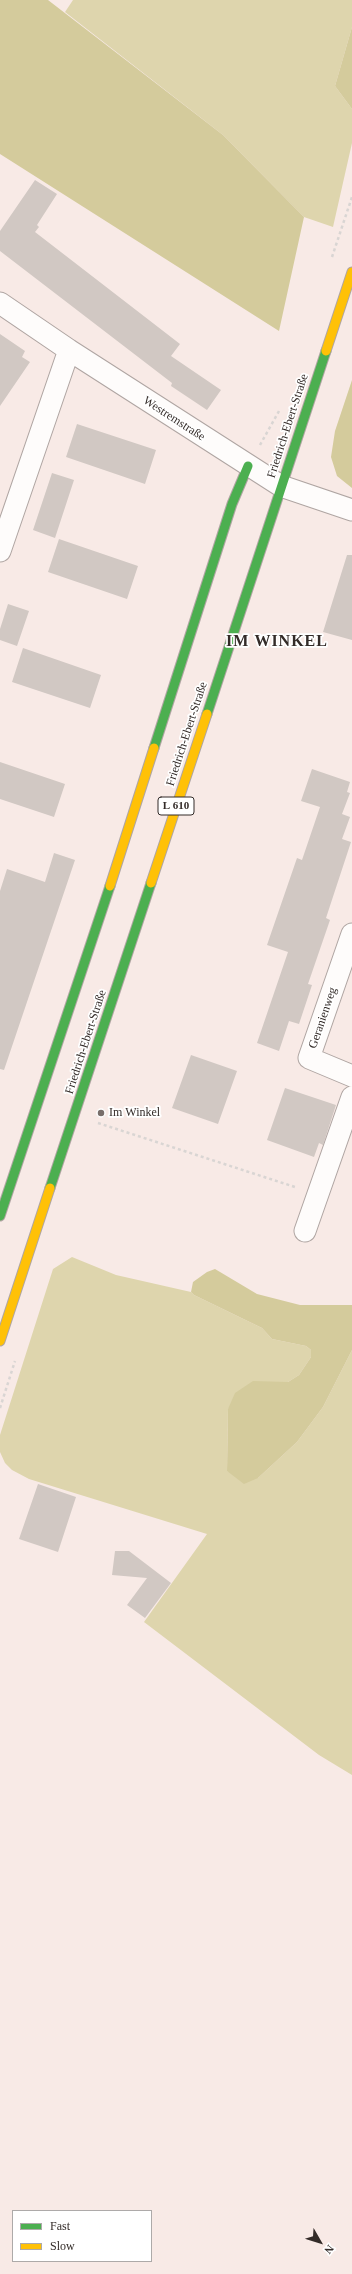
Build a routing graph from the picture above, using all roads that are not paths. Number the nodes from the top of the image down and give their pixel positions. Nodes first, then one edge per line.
1 (352, 272) edge
2 (0, 303) edge
3 (69, 350) junction
4 (248, 466) junction
5 (281, 486) junction
6 (352, 510) edge
7 (0, 551) edge
8 (352, 934) edge
9 (352, 1076) edge
10 (352, 1097) edge
11 (0, 1216) edge
12 (305, 1231) dead end
13 (0, 1341) edge

1 - 5 main road, Friedrich-Ebert-Straße / L 610
2 - 3 street, Westremstraße
3 - 4 street, Westremstraße
3 - 7 street
4 - 5 street, Westremstraße
4 - 11 main road
5 - 6 street, Westremstraße
5 - 13 main road, Friedrich-Ebert-Straße / L 610
8 - 9 street, Geranienweg
10 - 12 street

